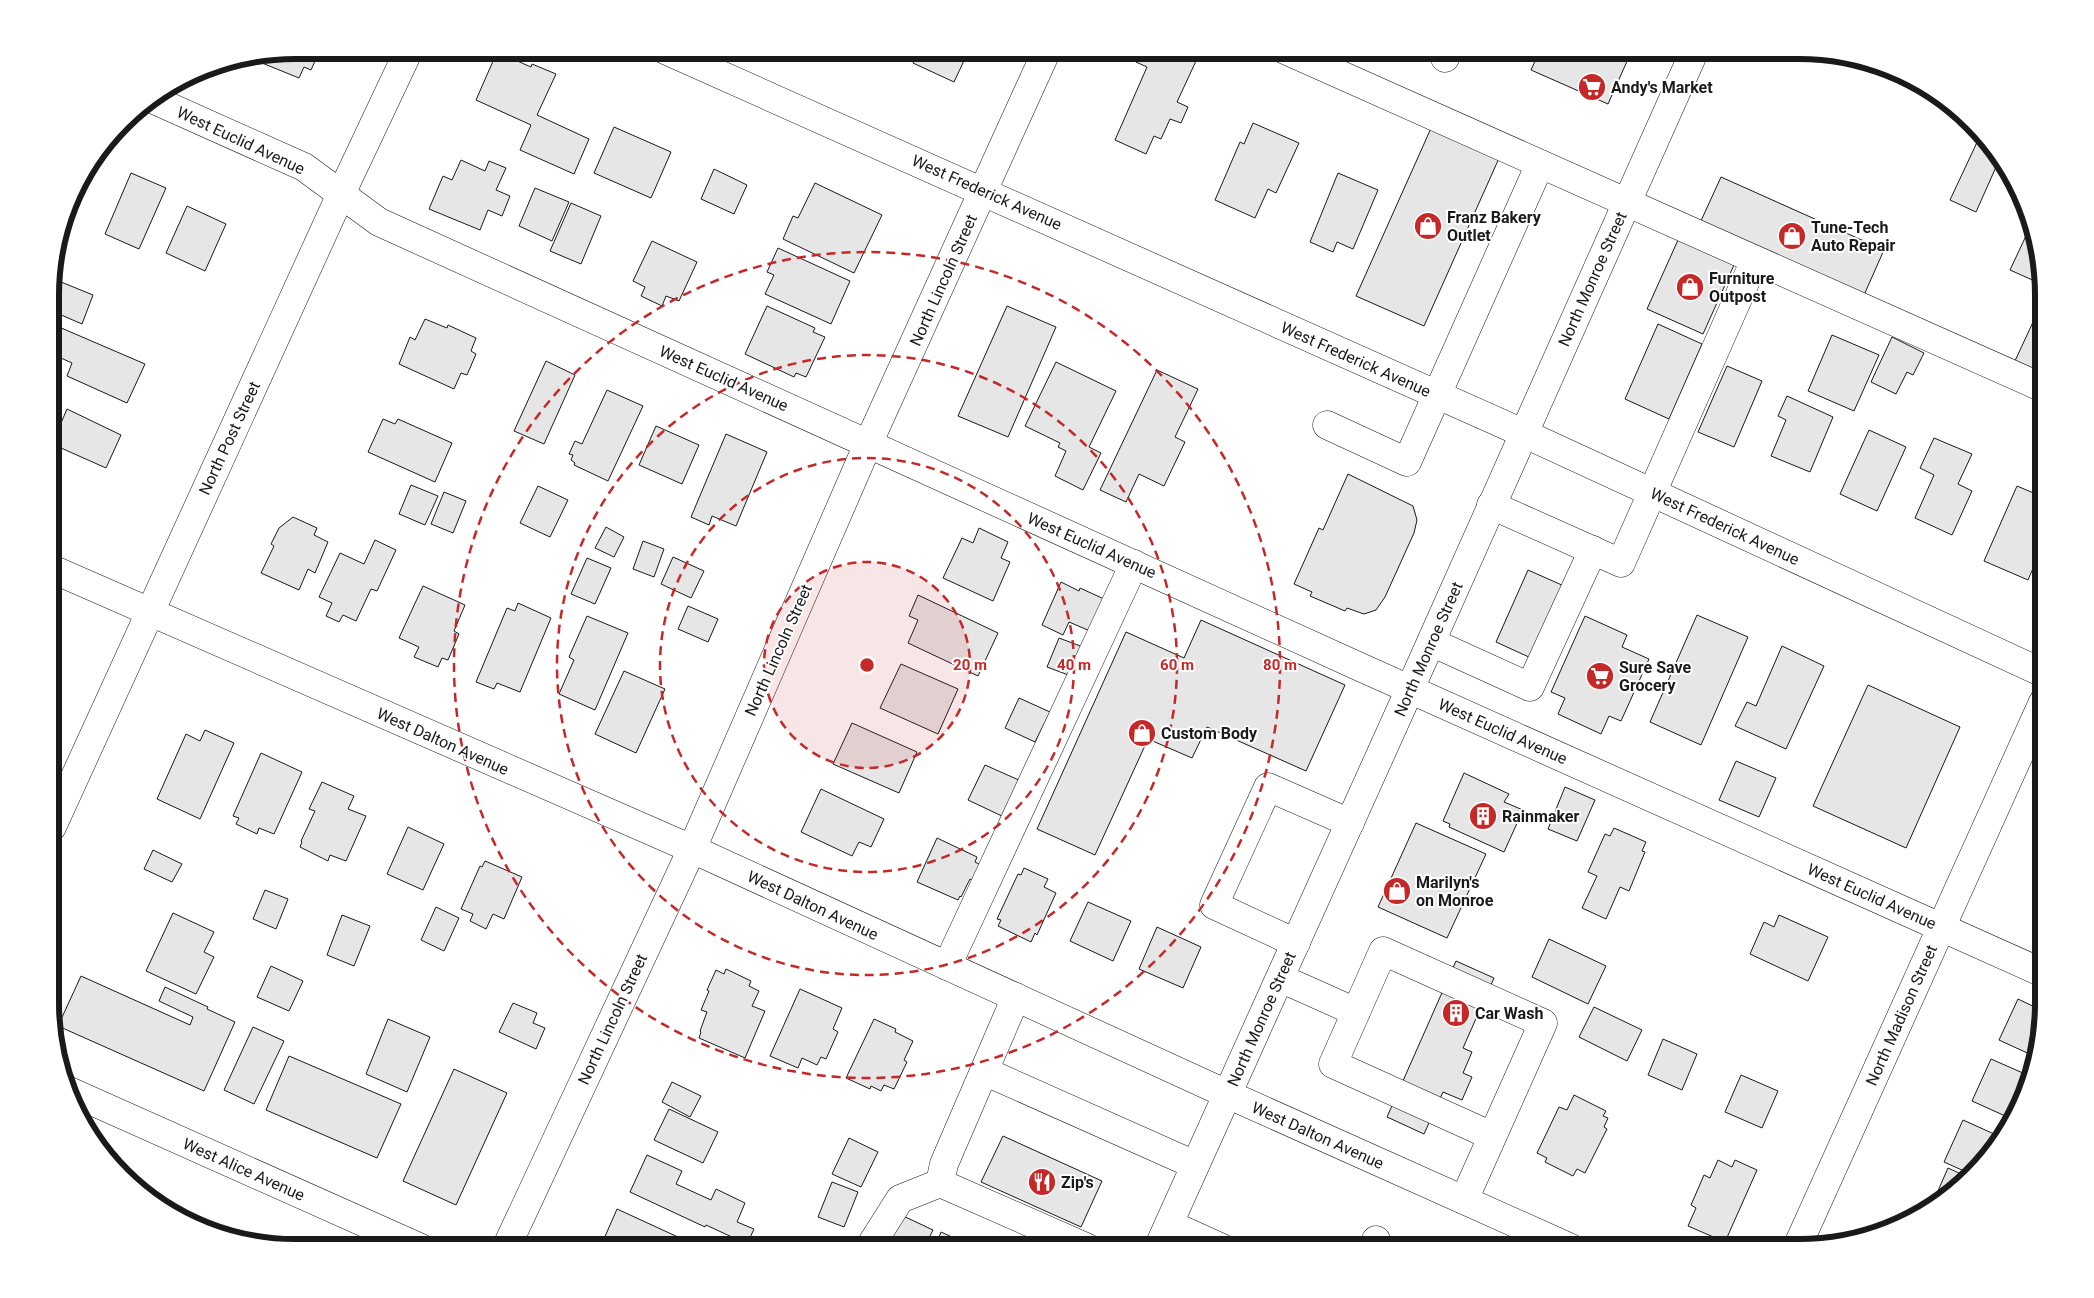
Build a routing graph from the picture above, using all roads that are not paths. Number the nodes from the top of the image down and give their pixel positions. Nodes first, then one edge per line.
1 (405, 59) edge
2 (686, 59) edge
3 (1043, 59) edge
4 (1305, 59) edge
5 (1691, 59) edge
6 (159, 102) edge
7 (1540, 164) junction
8 (983, 191) junction
9 (341, 194) junction
10 (1626, 203) junction
11 (1755, 260) junction
12 (2035, 384) edge
13 (1437, 395) junction
14 (1327, 425) dead end
15 (1523, 434) junction
16 (868, 444) junction
17 (1652, 493) junction
18 (1491, 506) junction
19 (1593, 550) junction
20 (1134, 564) junction
21 (59, 572) edge
22 (149, 612) junction
23 (1431, 642) junction
24 (2035, 669) edge
25 (1410, 689) junction
26 (2035, 722) edge
27 (59, 811) edge
28 (1350, 823) junction
29 (692, 849) junction
30 (1941, 926) junction
31 (1296, 943) junction
32 (947, 966) junction
33 (2035, 969) edge
34 (1280, 978) junction
35 (1016, 997) junction
36 (1356, 1012) junction
37 (984, 1072) junction
38 (1227, 1094) junction
39 (77, 1095) edge
40 (1492, 1136) junction
41 (1195, 1165) junction
42 (940, 1183) junction
43 (1464, 1200) junction
44 (1163, 1236) edge
45 (400, 1239) edge
46 (510, 1239) edge
47 (875, 1239) edge
48 (1068, 1239) edge
49 (1178, 1239) edge
50 (1551, 1239) edge
51 (1801, 1239) edge

1 - 9 street, North Post Street
2 - 8 street, West Frederick Avenue
3 - 8 street, North Lincoln Street
4 - 7 street
5 - 10 street, North Monroe Street
6 - 9 street, West Euclid Avenue
7 - 10 street
7 - 13 street
8 - 13 street, West Frederick Avenue
8 - 16 street, North Lincoln Street
9 - 16 street, West Euclid Avenue
9 - 22 street, North Post Street
10 - 11 street
10 - 15 street, North Monroe Street
11 - 12 street
11 - 17 street
13 - 14 street
13 - 15 street, West Frederick Avenue
15 - 17 street, West Frederick Avenue
15 - 18 street, North Monroe Street
16 - 20 street, West Euclid Avenue
16 - 29 street, North Lincoln Street
17 - 19 street
17 - 24 street, West Frederick Avenue
18 - 19 street
18 - 23 street, North Monroe Street
19 - 23 street
20 - 25 street, West Euclid Avenue
20 - 32 street
21 - 22 street, West Dalton Avenue
22 - 27 street, North Post Street
22 - 29 street, West Dalton Avenue
23 - 25 street, North Monroe Street
25 - 28 street, North Monroe Street
25 - 30 street, West Euclid Avenue
26 - 30 street, North Madison Street
28 - 31 street, North Monroe Street
28 - 31 street
29 - 32 street, West Dalton Avenue
29 - 46 street, North Lincoln Street
30 - 33 street, West Euclid Avenue
30 - 51 street, North Madison Street
31 - 34 street, North Monroe Street
32 - 35 street, West Dalton Avenue
34 - 36 street
34 - 38 street, North Monroe Street
35 - 37 street
35 - 38 street, West Dalton Avenue
36 - 40 street
36 - 40 street
37 - 41 street
37 - 42 street
38 - 41 street, North Monroe Street
38 - 43 street, West Dalton Avenue
39 - 45 street, West Alice Avenue
40 - 43 street
41 - 44 street, North Monroe Street
42 - 47 street
42 - 48 street
43 - 50 street, West Dalton Avenue
44 - 49 street

